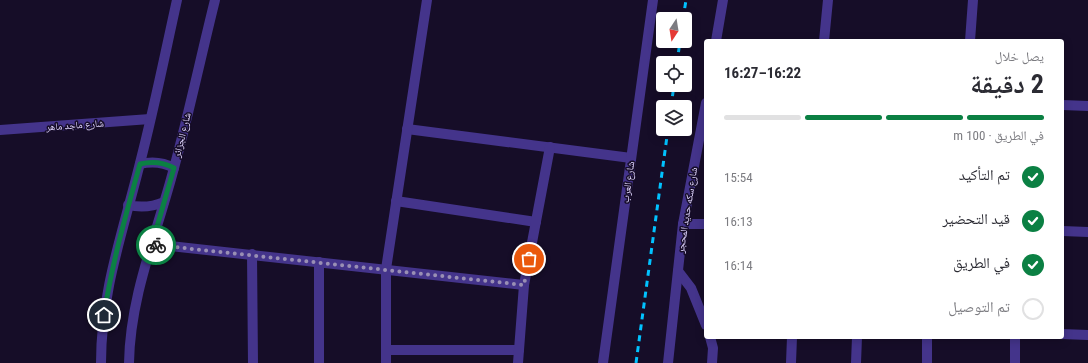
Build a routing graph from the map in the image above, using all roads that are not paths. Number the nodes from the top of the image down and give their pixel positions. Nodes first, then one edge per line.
1 (177, 0) edge
2 (215, 0) edge
3 (427, 0) edge
4 (653, 0) edge
5 (723, 0) edge
6 (828, 0) edge
7 (973, 0) edge
8 (716, 39) edge
9 (824, 39) edge
10 (970, 39) edge
11 (1064, 105) edge
12 (1088, 106) edge
13 (704, 114) edge
14 (150, 119) junction
15 (407, 129) junction
16 (0, 130) edge
17 (550, 147) junction
18 (631, 158) junction
19 (140, 164) junction
20 (174, 168) junction
21 (396, 201) junction
22 (164, 202) junction
23 (128, 205) junction
24 (536, 222) junction
25 (684, 224) junction
26 (704, 224) edge
27 (1064, 231) edge
28 (1088, 232) edge
29 (152, 244) junction
30 (252, 254) junction
31 (318, 262) junction
32 (386, 269) junction
33 (678, 271) junction
34 (524, 285) junction
35 (704, 317) edge
36 (1064, 334) edge
37 (1088, 335) edge
38 (711, 339) edge
39 (792, 339) edge
40 (857, 339) edge
41 (927, 339) edge
42 (1015, 339) edge
43 (386, 350) junction
44 (519, 350) junction
45 (101, 363) edge
46 (129, 363) edge
47 (253, 363) edge
48 (319, 363) edge
49 (386, 363) edge
50 (518, 363) edge
51 (603, 363) edge
52 (668, 363) edge
53 (712, 363) edge
54 (792, 363) edge
55 (856, 363) edge
56 (926, 363) edge
57 (1015, 363) edge

1 - 14 street
2 - 20 street, شارع الجزائر
3 - 15 street
4 - 18 street, شارع العرب
5 - 8 street
6 - 9 street
7 - 10 street
11 - 12 street
13 - 25 street, شارع سكه حديد المحجر
14 - 16 street, شارع ماجد ماهر
14 - 19 street
15 - 17 street
15 - 21 street
17 - 18 street
17 - 24 street
18 - 51 street, شارع العرب
19 - 20 street
19 - 23 street
20 - 22 street, شارع الجزائر
21 - 24 street
21 - 32 street
22 - 23 street
22 - 29 street, شارع الجزائر
23 - 45 street
24 - 34 street
25 - 26 street
25 - 33 street, شارع سكه حديد المحجر
27 - 28 street
29 - 30 street
29 - 46 street, شارع الجزائر
30 - 31 street
30 - 47 street
31 - 32 street
31 - 48 street
32 - 34 street
32 - 43 street
33 - 35 street
33 - 52 street, شارع سكه حديد المحجر
34 - 44 street
36 - 37 street
38 - 53 street
39 - 54 street
40 - 55 street
41 - 56 street
42 - 57 street
43 - 44 street
43 - 49 street
44 - 50 street

